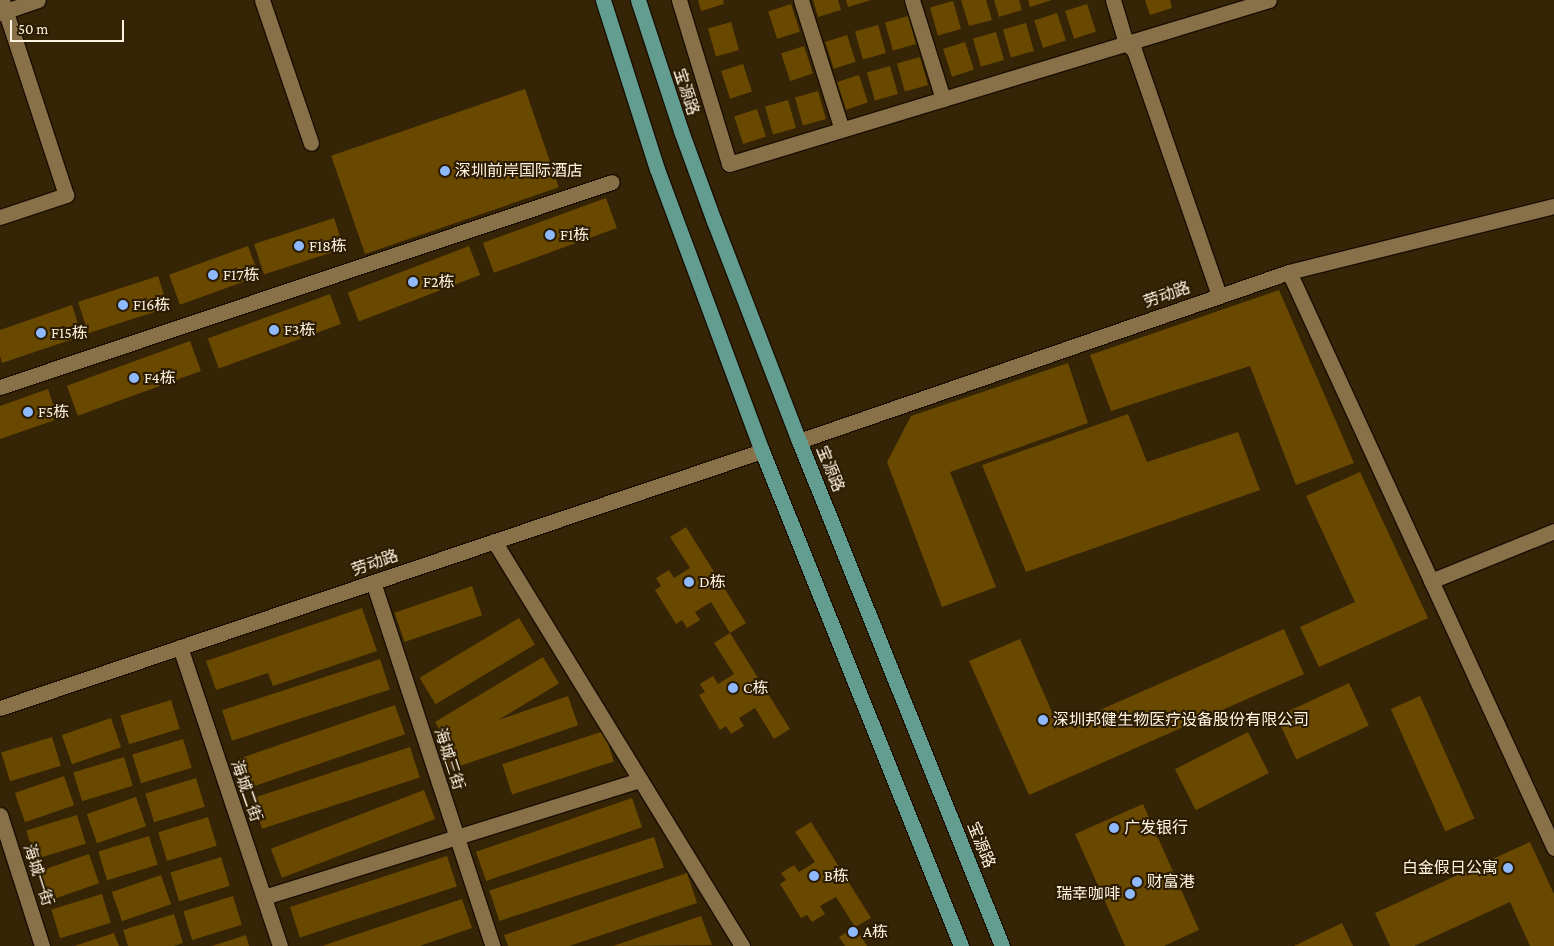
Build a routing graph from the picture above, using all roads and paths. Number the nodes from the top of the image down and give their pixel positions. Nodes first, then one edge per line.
1 (38, 0) edge
2 (262, 0) edge
3 (603, 0) edge
4 (638, 0) edge
5 (679, 0) edge
6 (801, 0) edge
7 (912, 0) edge
8 (1113, 0) edge
9 (1269, 0) edge
10 (3, 8) edge
11 (1126, 43) junction
12 (943, 99) junction
13 (842, 130) junction
14 (311, 143) dead end
15 (612, 182) dead end
16 (1554, 206) edge
17 (0, 217) edge
18 (1289, 272) junction
19 (1220, 295) junction
20 (0, 387) edge
21 (799, 441) junction
22 (762, 451) junction
23 (1554, 531) edge
24 (494, 541) junction
25 (1431, 581) junction
26 (373, 582) junction
27 (180, 647) junction
28 (0, 708) edge
29 (640, 780) junction
30 (0, 815) edge
31 (457, 837) junction
32 (1554, 848) edge
33 (264, 897) junction
34 (42, 946) edge
35 (280, 946) edge
36 (493, 946) edge
37 (742, 946) edge
38 (962, 946) edge
39 (1002, 946) edge

1 - 10 street
2 - 14 street
3 - 22 main road
4 - 21 main road, 宝源路
5 - 13 street
6 - 13 street
7 - 12 street
8 - 11 street
9 - 11 street
10 - 17 street
11 - 12 street
11 - 19 street
12 - 13 street
15 - 20 street
16 - 18 street, 劳动路
18 - 19 street, 劳动路
18 - 25 street
19 - 21 street, 劳动路
21 - 39 main road, 宝源路
22 - 24 street, 劳动路
22 - 38 main road
23 - 25 street
24 - 26 street, 劳动路
24 - 29 street
25 - 32 street
26 - 27 street, 劳动路
26 - 31 street, 海城三街
27 - 28 street, 劳动路
27 - 33 street, 海城二街
29 - 31 street
29 - 37 street
30 - 34 street, 海城一街
31 - 33 street
31 - 36 street, 海城三街
33 - 35 street, 海城二街

